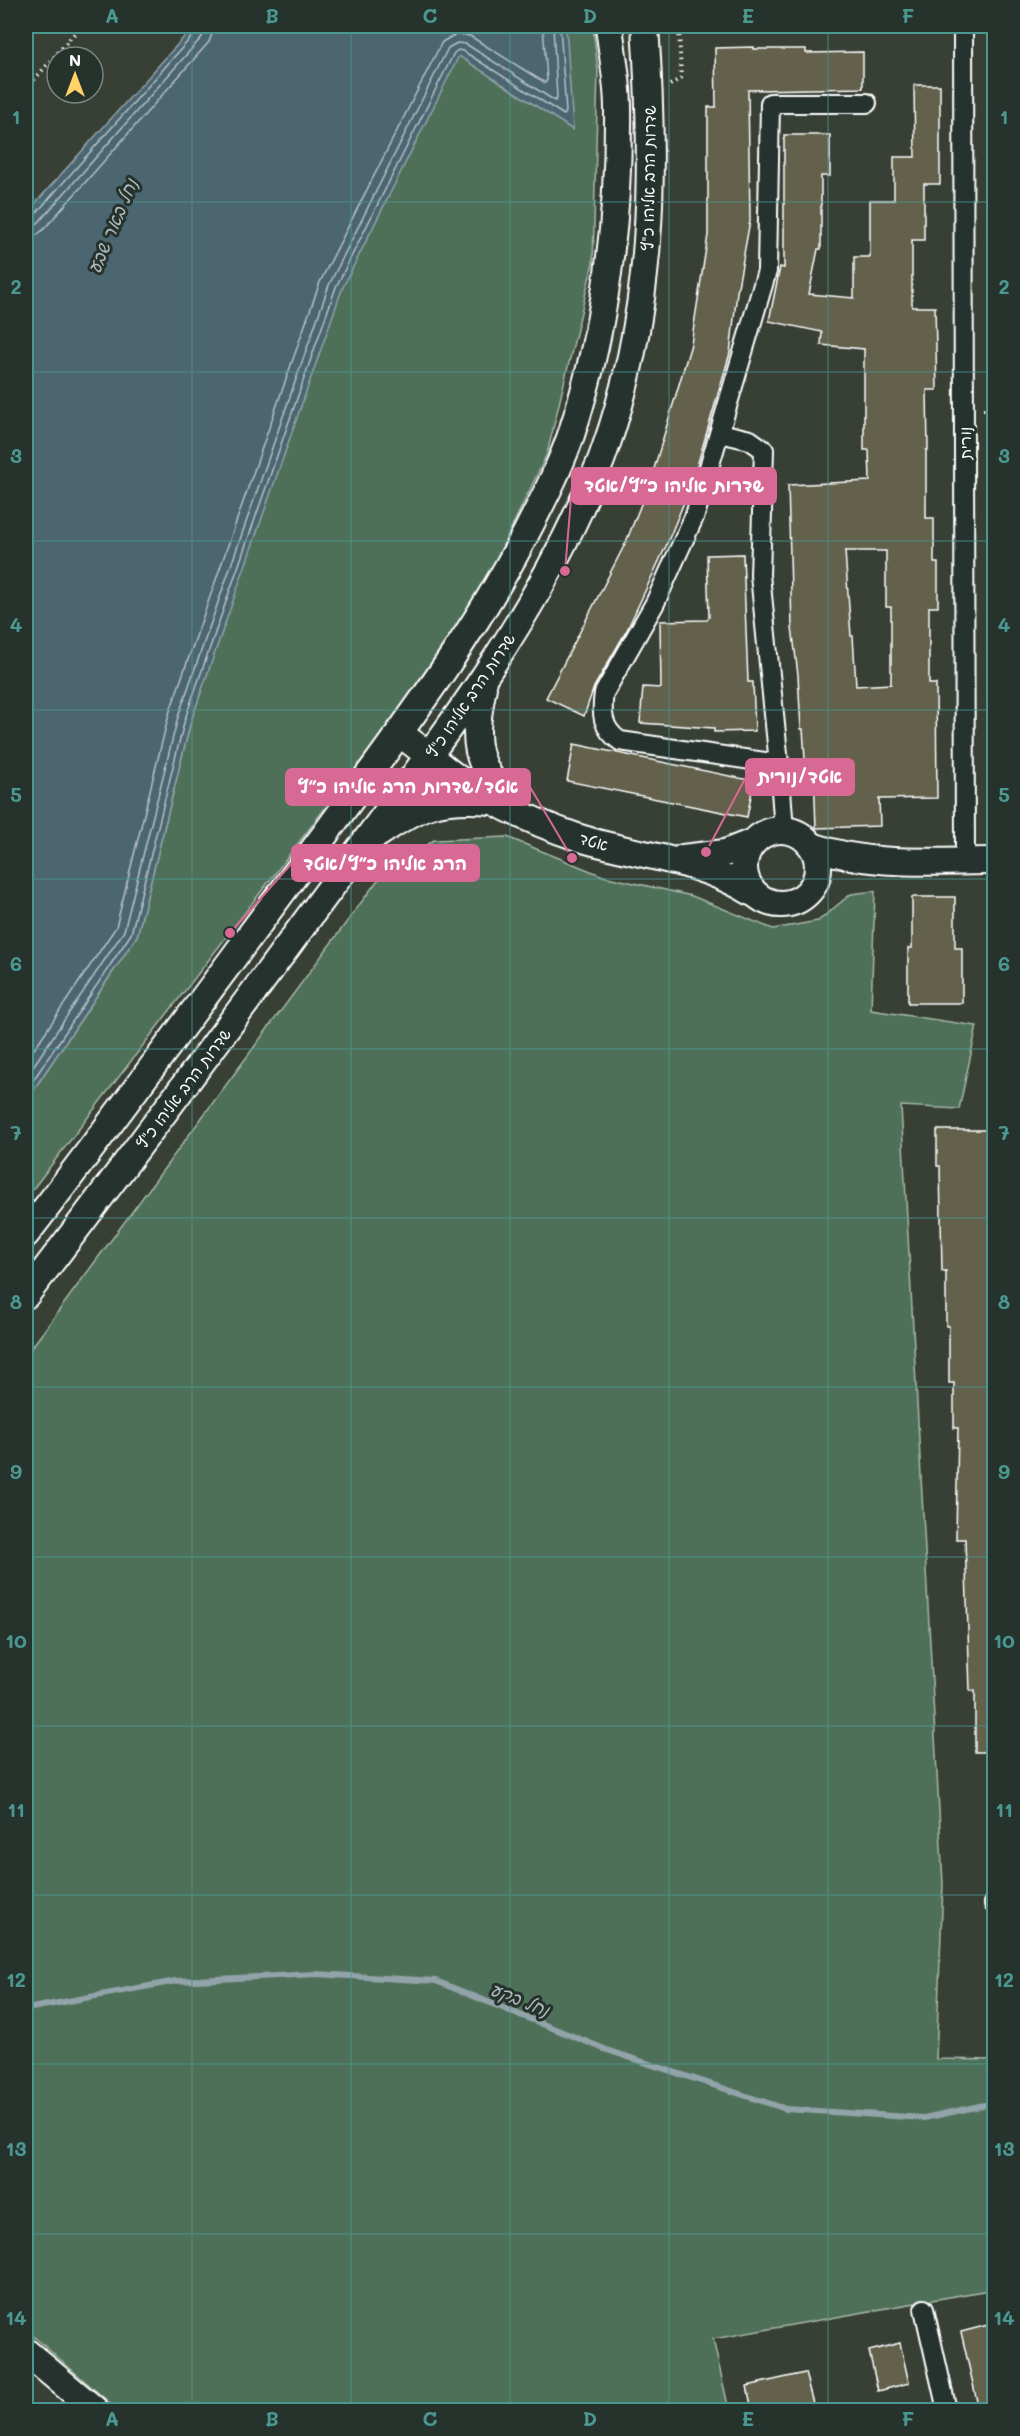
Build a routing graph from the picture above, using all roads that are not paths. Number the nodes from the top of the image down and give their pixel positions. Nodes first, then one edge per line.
1 (609, 26) edge
2 (645, 26) edge
3 (963, 26) edge
4 (867, 103) dead end
5 (720, 433) junction
6 (485, 676) junction
7 (399, 733) junction
8 (429, 755) junction
9 (779, 764) junction
10 (505, 806) junction
11 (784, 830) junction
12 (753, 842) junction
13 (363, 844) junction
14 (812, 846) junction
15 (674, 859) junction
16 (888, 861) junction
17 (965, 861) junction
18 (994, 861) edge
19 (811, 889) junction
20 (753, 893) junction
21 (26, 1234) edge
22 (26, 1295) edge
23 (924, 2309) dead end
24 (26, 2352) edge
25 (95, 2410) edge
26 (947, 2410) edge

1 - 7 street, שדרות הרב אליהו כ"ץ
2 - 6 street, שדרות הרב אליהו כ"ץ
3 - 17 street, נורית
4 - 5 street
5 - 9 street
5 - 9 street
6 - 8 street, שדרות הרב אליהו כ"ץ
6 - 10 street
7 - 8 street, אטד
7 - 21 street, שדרות הרב אליהו כ"ץ
8 - 10 street, אטד
8 - 13 street, שדרות הרב אליהו כ"ץ
9 - 11 street
10 - 13 street
10 - 15 street, אטד
11 - 12 street
11 - 14 street
12 - 15 street, אטד
12 - 20 street
13 - 22 street, שדרות הרב אליהו כ"ץ
14 - 16 street
14 - 19 street
15 - 20 street, אטד
16 - 17 street
16 - 19 street
17 - 18 street
19 - 20 street
23 - 26 street
24 - 25 street

